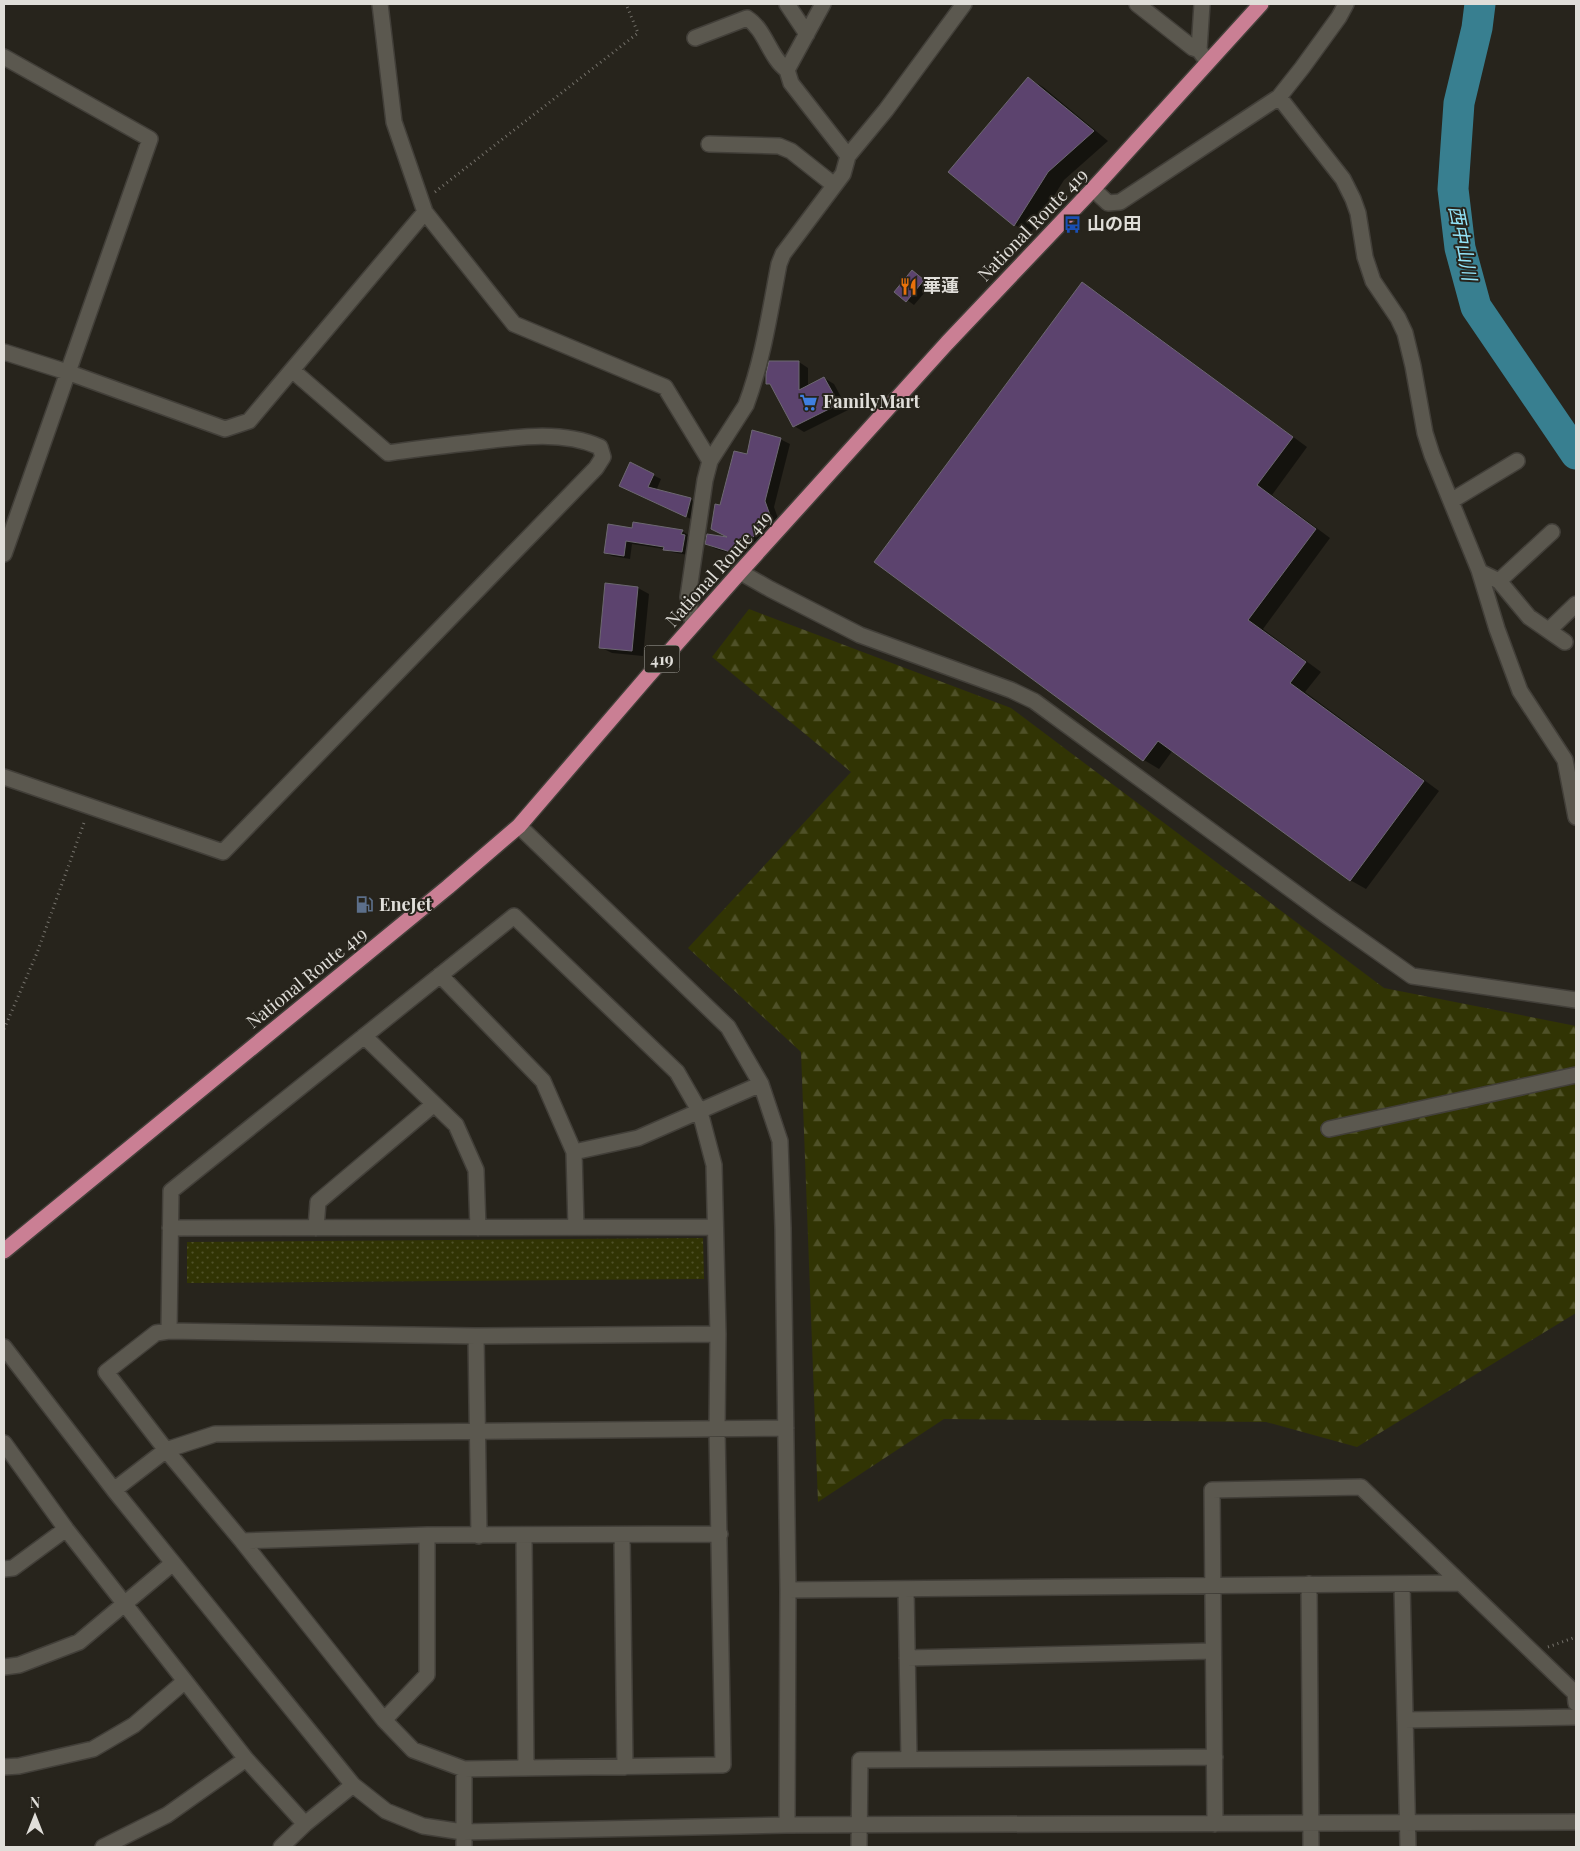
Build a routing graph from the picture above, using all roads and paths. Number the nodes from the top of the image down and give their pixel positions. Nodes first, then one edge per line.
1 (380, 4) edge
2 (626, 4) edge
3 (787, 4) edge
4 (823, 4) edge
5 (964, 4) edge
6 (1137, 4) edge
7 (1202, 4) edge
8 (1261, 4) edge
9 (1346, 4) edge
10 (807, 34) junction
11 (695, 38) dead end
12 (1199, 50) junction
13 (4, 57) edge
14 (1207, 63) junction
15 (787, 70) junction
16 (1279, 97) junction
17 (709, 144) dead end
18 (848, 156) junction
19 (834, 185) junction
20 (1093, 190) junction
21 (424, 207) junction
22 (4, 352) edge
23 (292, 370) junction
24 (67, 372) junction
25 (710, 461) junction
26 (1517, 461) dead end
27 (1450, 501) junction
28 (1552, 532) dead end
29 (4, 554) edge
30 (740, 572) junction
31 (1480, 572) junction
32 (1499, 581) junction
33 (1576, 604) edge
34 (693, 625) junction
35 (1549, 630) junction
36 (1565, 642) dead end
37 (1571, 762) edge
38 (4, 778) edge
39 (90, 807) junction
40 (1576, 817) edge
41 (519, 826) junction
42 (440, 975) junction
43 (1576, 1000) edge
44 (4, 1029) edge
45 (364, 1036) junction
46 (1576, 1075) edge
47 (761, 1084) junction
48 (434, 1104) junction
49 (700, 1112) junction
50 (1329, 1129) dead end
51 (574, 1152) junction
52 (576, 1227) junction
53 (715, 1227) junction
54 (170, 1228) junction
55 (316, 1228) junction
56 (478, 1228) junction
57 (4, 1251) edge
58 (169, 1331) junction
59 (718, 1334) junction
60 (476, 1336) junction
61 (4, 1347) edge
62 (786, 1428) junction
63 (478, 1430) junction
64 (717, 1430) junction
65 (4, 1443) edge
66 (166, 1450) junction
67 (114, 1490) junction
68 (66, 1529) junction
69 (720, 1534) junction
70 (622, 1535) junction
71 (427, 1536) junction
72 (479, 1536) junction
73 (524, 1536) junction
74 (242, 1541) junction
75 (173, 1563) junction
76 (4, 1569) edge
77 (1459, 1583) junction
78 (1213, 1584) junction
79 (1309, 1584) junction
80 (1402, 1584) junction
81 (906, 1589) junction
82 (788, 1590) junction
83 (124, 1604) junction
84 (1576, 1638) edge
85 (1213, 1651) junction
86 (1532, 1653) junction
87 (907, 1658) junction
88 (4, 1667) edge
89 (185, 1682) junction
90 (1576, 1703) edge
91 (1576, 1717) edge
92 (384, 1720) junction
93 (1405, 1720) junction
94 (1214, 1756) junction
95 (246, 1759) junction
96 (909, 1759) junction
97 (4, 1766) edge
98 (625, 1767) junction
99 (526, 1768) junction
100 (464, 1769) junction
101 (353, 1785) junction
102 (1576, 1822) edge
103 (1311, 1823) junction
104 (1408, 1823) junction
105 (305, 1824) junction
106 (1215, 1824) junction
107 (859, 1825) junction
108 (787, 1826) junction
109 (463, 1832) junction
110 (103, 1847) edge
111 (281, 1847) edge
112 (464, 1847) edge
113 (859, 1847) edge
114 (1311, 1847) edge
115 (1408, 1847) edge

1 - 21 street
2 - 21 path
3 - 10 street
4 - 10 street
5 - 18 street
6 - 12 street
7 - 12 street
8 - 14 highway, National Route 419 / 419
9 - 16 street
10 - 15 street
11 - 15 street
12 - 14 street
13 - 24 street
14 - 20 highway, National Route 419 / 419
15 - 18 street
16 - 20 street
16 - 27 street
17 - 19 street
18 - 19 street
19 - 25 street
20 - 30 highway, National Route 419 / 419
21 - 23 street
21 - 25 street
22 - 24 street
23 - 24 street
23 - 39 street
24 - 29 street
25 - 34 street
26 - 27 street
27 - 31 street
28 - 32 street
30 - 34 highway, National Route 419 / 419
30 - 43 street
31 - 32 street
31 - 37 street
32 - 35 street
33 - 35 street
34 - 41 highway, National Route 419 / 419
35 - 36 street
37 - 40 street
38 - 39 street
39 - 44 path
41 - 47 street
41 - 57 highway, National Route 419 / 419
42 - 45 street
42 - 49 street
42 - 51 street
45 - 48 street
45 - 54 street
46 - 50 street
47 - 49 street
47 - 62 street
48 - 55 street
48 - 56 street
49 - 51 street
49 - 53 street
51 - 52 street
52 - 53 street
52 - 56 street
53 - 59 street
54 - 55 street
54 - 58 street
55 - 56 street
58 - 60 street
58 - 66 street
59 - 60 street
59 - 64 street
60 - 63 street
61 - 67 street
62 - 64 street
62 - 82 street
63 - 64 street
63 - 66 street
63 - 72 street
64 - 69 street
65 - 68 street
66 - 67 street
66 - 74 street
67 - 75 street
68 - 76 street
68 - 83 street
69 - 70 street
69 - 98 street
70 - 73 street
70 - 98 street
71 - 72 street
71 - 74 street
71 - 92 street
72 - 73 street
73 - 99 street
74 - 92 street
75 - 83 street
75 - 101 street
77 - 78 street
77 - 80 street
77 - 86 street
78 - 79 street
78 - 81 street
78 - 85 street
79 - 80 street
79 - 103 street
80 - 93 street
81 - 82 street
81 - 87 street
82 - 108 street
83 - 88 street
83 - 89 street
84 - 86 path
85 - 87 street
85 - 94 street
86 - 90 street
87 - 96 street
89 - 95 street
89 - 97 street
91 - 93 street
92 - 100 street
93 - 104 street
94 - 96 street
94 - 106 street
95 - 105 street
95 - 110 street
96 - 107 street
98 - 99 street
99 - 100 street
100 - 109 street
101 - 105 street
101 - 109 street
102 - 104 street
103 - 104 street
103 - 106 street
103 - 114 street
104 - 115 street
105 - 111 street
106 - 107 street
107 - 108 street
107 - 113 street
108 - 109 street
109 - 112 street

